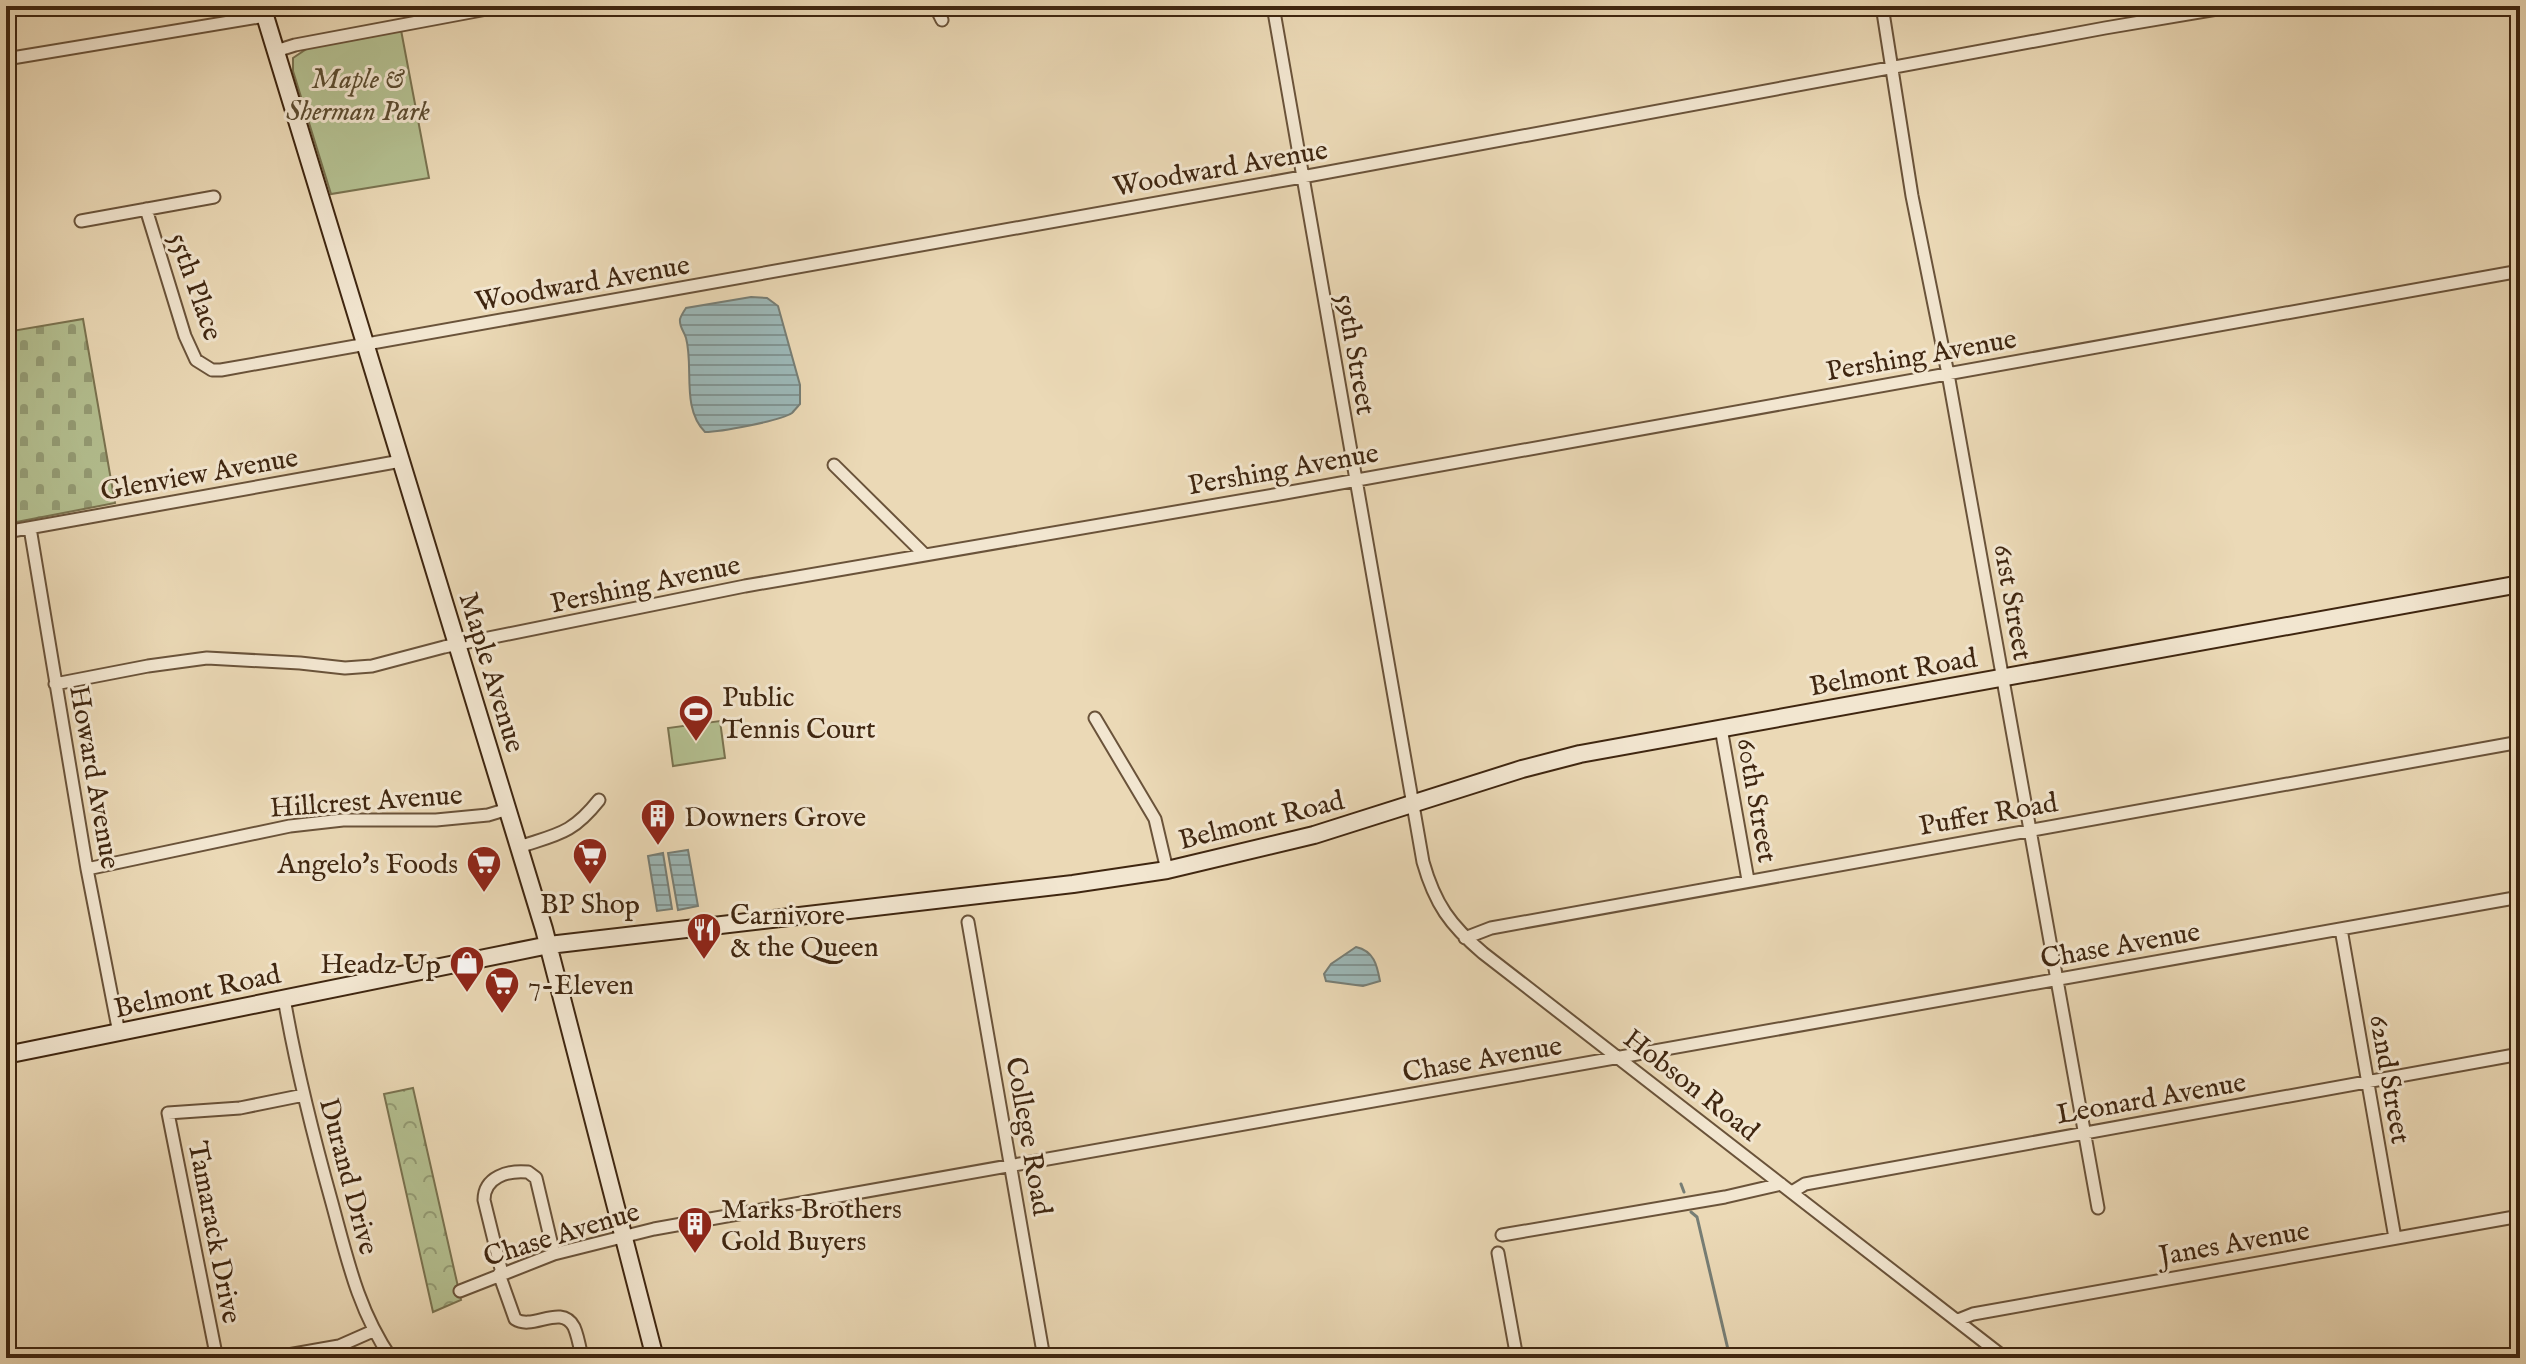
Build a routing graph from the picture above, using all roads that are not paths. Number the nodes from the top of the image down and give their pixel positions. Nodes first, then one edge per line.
1 (503, 6) edge
2 (935, 6) edge
3 (1273, 6) edge
4 (1882, 6) edge
5 (2235, 6) edge
6 (263, 11) edge
7 (942, 20) dead end
8 (276, 51) junction
9 (6, 59) edge
10 (1892, 68) junction
11 (1302, 177) junction
12 (214, 197) dead end
13 (146, 209) junction
14 (81, 221) dead end
15 (2520, 271) edge
16 (366, 344) junction
17 (212, 370) joint
18 (1948, 374) junction
19 (401, 461) junction
20 (834, 465) dead end
21 (1354, 480) junction
22 (30, 528) junction
23 (6, 532) edge
24 (924, 554) junction
25 (2520, 584) edge
26 (457, 645) junction
27 (2003, 677) junction
28 (55, 684) junction
29 (1095, 718) dead end
30 (1721, 728) junction
31 (2520, 742) edge
32 (599, 800) dead end
33 (1412, 804) junction
34 (508, 809) junction
35 (2030, 830) junction
36 (519, 847) junction
37 (87, 869) junction
38 (1167, 870) junction
39 (1748, 880) junction
40 (2520, 897) edge
41 (968, 922) dead end
42 (2341, 929) junction
43 (1465, 938) junction
44 (549, 945) junction
45 (2056, 980) junction
46 (284, 998) junction
47 (119, 1033) junction
48 (2520, 1054) edge
49 (6, 1055) edge
50 (1620, 1058) junction
51 (2367, 1081) junction
52 (304, 1095) junction
53 (2085, 1134) junction
54 (1011, 1166) junction
55 (1781, 1184) junction
56 (1792, 1192) junction
57 (2098, 1208) dead end
58 (2520, 1216) edge
59 (624, 1235) junction
60 (1502, 1235) dead end
61 (2395, 1238) junction
62 (1498, 1253) dead end
63 (554, 1254) junction
64 (500, 1274) junction
65 (460, 1291) dead end
66 (1958, 1320) junction
67 (373, 1331) junction
68 (220, 1358) edge
69 (271, 1358) edge
70 (391, 1358) edge
71 (582, 1358) edge
72 (655, 1358) edge
73 (1044, 1358) edge
74 (1517, 1358) edge
75 (2005, 1358) edge

1 - 8 street
2 - 7 street
3 - 11 street, 59th Street
4 - 10 street, 61st Street
5 - 10 street, Woodward Avenue
6 - 8 main road, Maple Avenue
6 - 9 street
8 - 16 main road, Maple Avenue
10 - 11 street, Woodward Avenue
10 - 18 street, 61st Street
11 - 16 street, Woodward Avenue
11 - 21 street, 59th Street
12 - 13 street
13 - 14 street
13 - 17 street, 55th Place
15 - 18 street, Pershing Avenue
16 - 17 street, Woodward Avenue
16 - 19 main road, Maple Avenue
18 - 21 street, Pershing Avenue
18 - 27 street, 61st Street
19 - 22 street, Glenview Avenue
19 - 26 main road, Maple Avenue
20 - 24 street
21 - 24 street, Pershing Avenue
21 - 33 street, 59th Street
22 - 23 street, Glenview Avenue
22 - 28 street, Howard Avenue
24 - 26 street, Pershing Avenue
25 - 27 main road, Belmont Road
26 - 28 street, Pershing Avenue
26 - 34 main road, Maple Avenue
27 - 30 main road, Belmont Road
27 - 35 street, 61st Street
28 - 37 street, Howard Avenue
29 - 38 street
30 - 33 main road, Belmont Road
30 - 39 street, 60th Street
31 - 35 street, Puffer Road
32 - 36 street
33 - 38 main road, Belmont Road
33 - 43 street, Hobson Road
34 - 36 main road, Maple Avenue
34 - 37 street, Hillcrest Avenue
35 - 39 street, Puffer Road
35 - 45 street, 61st Street
36 - 44 main road, Maple Avenue
37 - 47 street, Howard Avenue
38 - 44 main road, Belmont Road
39 - 43 street, Puffer Road
40 - 42 street, Chase Avenue
41 - 54 street, College Road
42 - 45 street, Chase Avenue
42 - 51 street, 62nd Street
43 - 50 street, Hobson Road
44 - 46 main road, Belmont Road
44 - 59 main road, Maple Avenue
45 - 50 street, Chase Avenue
45 - 53 street, 61st Street
46 - 47 main road, Belmont Road
46 - 52 street, Durand Drive
47 - 49 main road, Belmont Road
48 - 51 street, Leonard Avenue
50 - 54 street, Chase Avenue
50 - 55 street, Hobson Road
51 - 53 street, Leonard Avenue
51 - 61 street, 62nd Street
52 - 67 street, Durand Drive
52 - 68 street, Tamarack Drive
53 - 56 street, Leonard Avenue
53 - 57 street, 61st Street
54 - 59 street, Chase Avenue
54 - 73 street, College Road
55 - 56 street, Hobson Road
55 - 60 street
56 - 66 street, Hobson Road
58 - 61 street, Janes Avenue
59 - 63 street, Chase Avenue
59 - 72 main road, Maple Avenue
61 - 66 street, Janes Avenue
62 - 74 street
63 - 64 street, Chase Avenue
63 - 64 street
64 - 65 street, Chase Avenue
64 - 71 street
66 - 75 street, Hobson Road
67 - 69 street
67 - 70 street, Durand Drive

